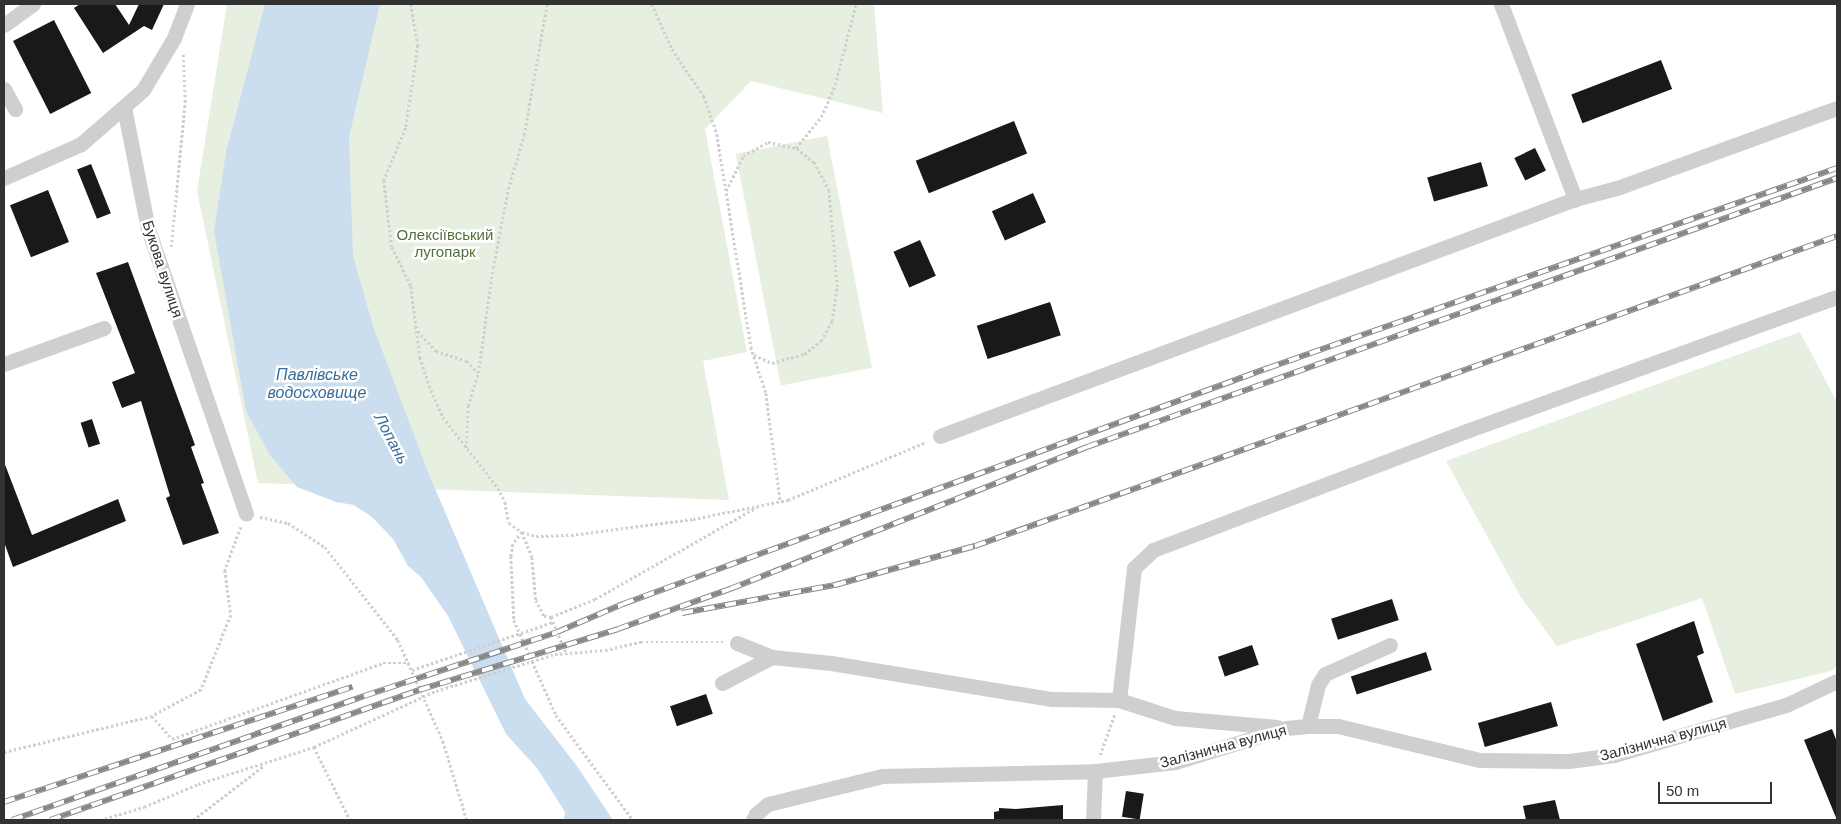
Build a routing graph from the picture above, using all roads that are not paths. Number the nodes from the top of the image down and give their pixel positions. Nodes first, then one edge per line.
1 (33, 4) edge
2 (187, 4) edge
3 (1501, 4) edge
4 (4, 25) edge
5 (4, 89) edge
6 (124, 107) junction
7 (1837, 108) edge
8 (16, 109) dead end
9 (4, 178) edge
10 (1575, 199) junction
11 (1837, 297) edge
12 (104, 328) dead end
13 (4, 364) edge
14 (940, 436) road end
15 (246, 514) road end
16 (737, 643) road end
17 (1390, 645) dead end
18 (772, 657) junction
19 (722, 683) dead end
20 (1835, 688) edge
21 (1119, 700) junction
22 (1308, 726) junction
23 (1286, 728) junction
24 (1095, 771) junction
25 (753, 820) edge
26 (1093, 820) edge

1 - 4 street
2 - 6 street
3 - 10 street
5 - 8 street
6 - 9 street
6 - 15 street, Букова вулиця
7 - 10 street
10 - 14 street
11 - 21 street
12 - 13 street
16 - 18 street
17 - 22 street
18 - 19 street
18 - 21 street
20 - 22 street, Залізнична вулиця
21 - 23 street
22 - 23 street, Залізнична вулиця
23 - 24 street, Залізнична вулиця
24 - 25 street, Залізнична вулиця
24 - 26 street

